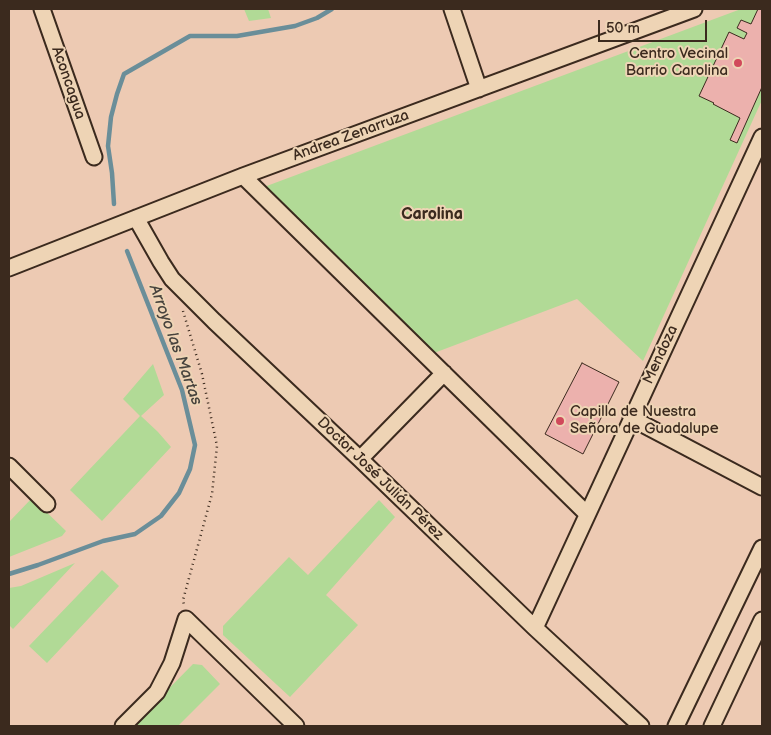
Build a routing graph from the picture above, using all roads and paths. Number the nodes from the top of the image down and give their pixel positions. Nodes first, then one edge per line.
1 (42, 9) edge
2 (452, 9) edge
3 (694, 9) edge
4 (479, 89) junction
5 (762, 137) edge
6 (94, 157) dead end
7 (243, 176) junction
8 (136, 218) junction
9 (9, 268) edge
10 (180, 305) dead end
11 (444, 373) junction
12 (631, 418) junction
13 (360, 459) junction
14 (9, 466) edge
15 (762, 487) edge
16 (47, 504) dead end
17 (587, 514) junction
18 (762, 548) edge
19 (186, 619) junction
20 (762, 620) edge
21 (535, 628) junction
22 (123, 726) edge
23 (296, 726) edge
24 (641, 726) edge
25 (676, 726) edge
26 (712, 726) edge

1 - 6 street, Aconcagua
2 - 4 street
3 - 4 street, Andrea Zenarruza
4 - 7 street, Andrea Zenarruza
5 - 12 street, Mendoza
7 - 8 street, Andrea Zenarruza
7 - 11 street
8 - 9 street, Andrea Zenarruza
8 - 13 street, Doctor José Julián Pérez
10 - 19 path
11 - 13 street
11 - 17 street
12 - 15 street
12 - 17 street, Mendoza
13 - 21 street, Doctor José Julián Pérez
14 - 16 street
17 - 21 street, Mendoza
18 - 25 street
19 - 22 street
19 - 23 street
20 - 26 street
21 - 24 street, Doctor José Julián Pérez

